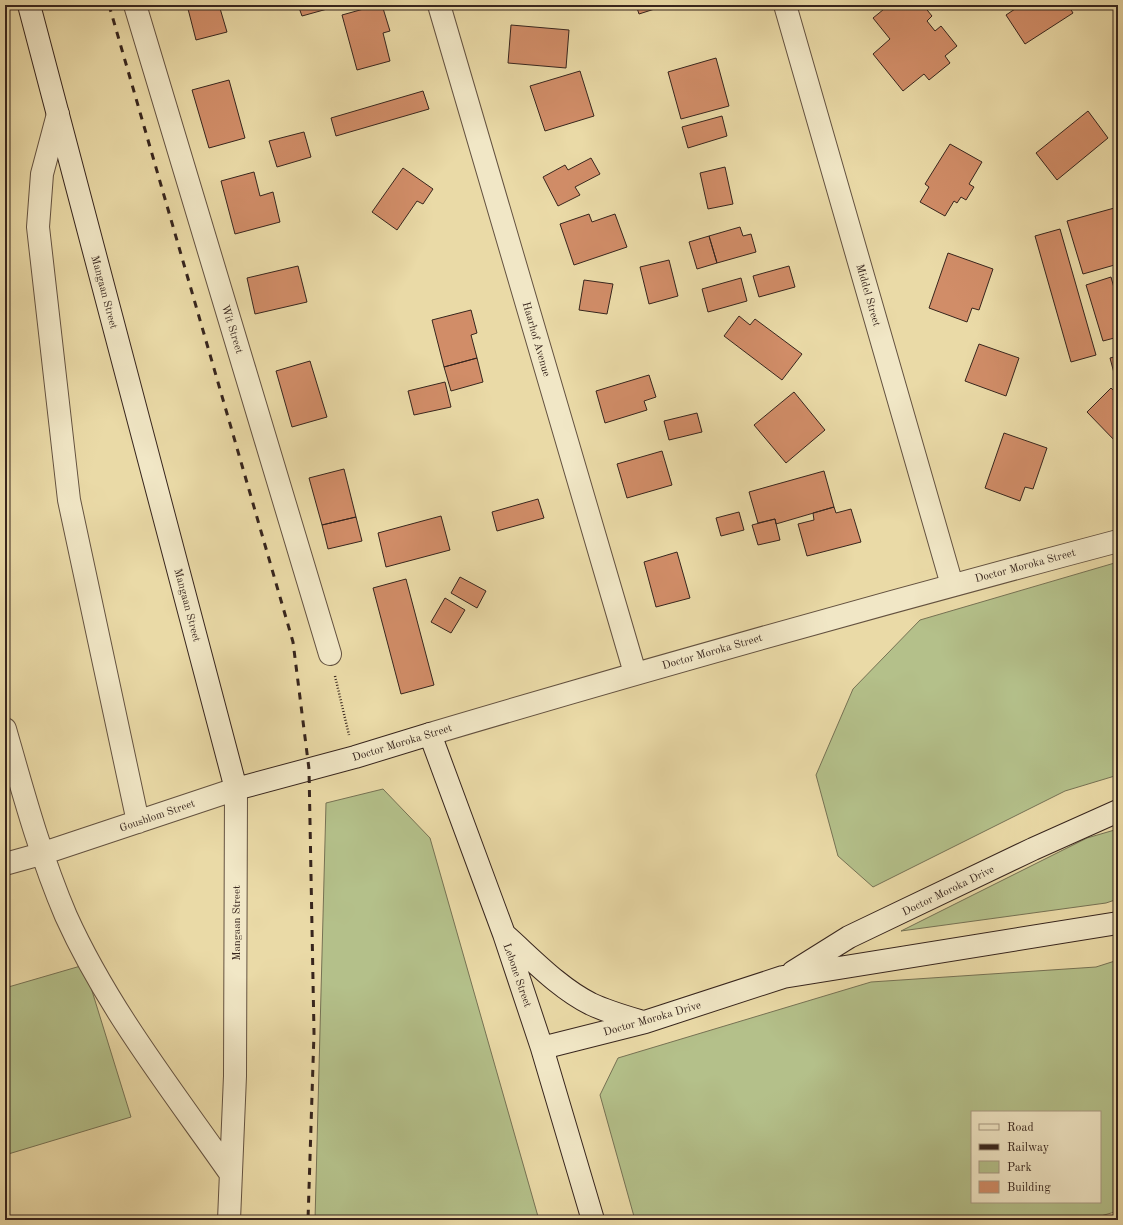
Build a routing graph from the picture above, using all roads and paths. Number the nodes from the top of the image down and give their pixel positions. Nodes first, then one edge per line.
1 (29, 5) edge
2 (135, 5) edge
3 (439, 5) edge
4 (785, 5) edge
5 (58, 114) junction
6 (1118, 541) edge
7 (952, 584) junction
8 (330, 654) joint
9 (635, 673) junction
10 (5, 729) edge
11 (430, 734) junction
12 (355, 757) junction
13 (309, 769) joint
14 (236, 788) junction
15 (1118, 811) edge
16 (138, 822) junction
17 (41, 854) junction
18 (5, 864) edge
19 (1118, 923) edge
20 (504, 934) junction
21 (783, 978) junction
22 (645, 1022) junction
23 (542, 1048) junction
24 (230, 1174) junction
25 (229, 1220) edge
26 (593, 1220) edge

1 - 5 street, Mangaan Street
2 - 8 street, Wit Street
3 - 9 street, Haarhof Avenue
4 - 7 street, Middel Street
5 - 14 street, Mangaan Street
5 - 16 street
6 - 7 street, Doctor Moroka Street
7 - 9 street, Doctor Moroka Street
8 - 12 path
9 - 11 street, Doctor Moroka Street
10 - 17 street
11 - 12 street, Doctor Moroka Street
11 - 20 street, Lebone Street
12 - 13 street, Doctor Moroka Street
13 - 14 street, Gousblom Street
14 - 16 street, Gousblom Street
14 - 24 street, Mangaan Street
15 - 21 street, Doctor Moroka Drive
16 - 17 street, Gousblom Street
17 - 18 street, Gousblom Street
17 - 24 street
19 - 21 street, Doctor Moroka Drive
20 - 22 street
20 - 23 street, Lebone Street
21 - 22 street, Doctor Moroka Drive
22 - 23 street, Doctor Moroka Drive
23 - 26 street, Lebone Street
24 - 25 street, Mangaan Street

